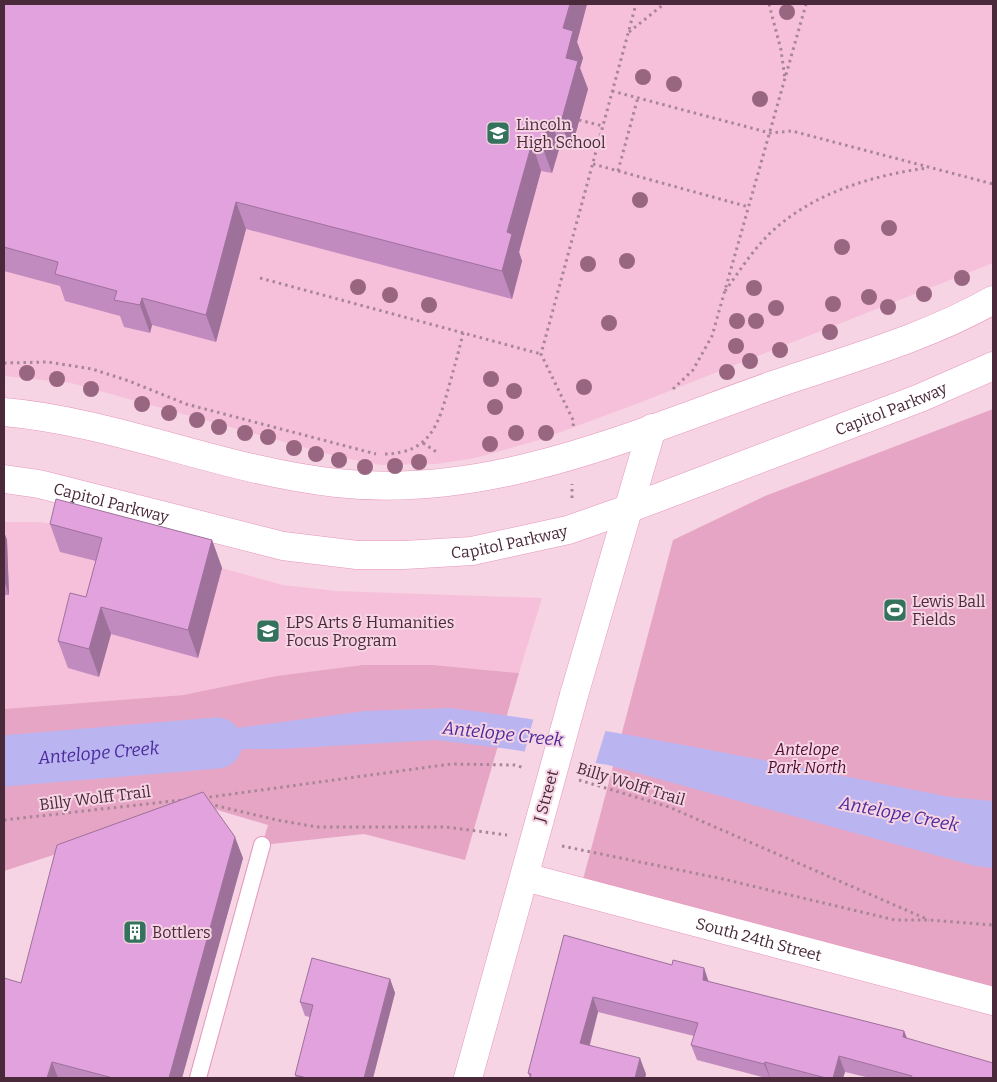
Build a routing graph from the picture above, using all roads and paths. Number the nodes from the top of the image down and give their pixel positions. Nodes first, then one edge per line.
1 (636, 4) edge
2 (664, 4) edge
3 (769, 4) edge
4 (806, 4) edge
5 (628, 33) junction
6 (785, 82) junction
7 (612, 91) junction
8 (638, 98) junction
9 (579, 120) dead end
10 (603, 126) junction
11 (770, 133) junction
12 (593, 164) junction
13 (930, 168) junction
14 (618, 171) junction
15 (993, 184) edge
16 (749, 207) junction
17 (260, 278) dead end
18 (722, 294) junction
19 (993, 300) edge
20 (464, 333) junction
21 (541, 354) junction
22 (4, 363) edge
23 (993, 366) edge
24 (669, 394) dead end
25 (4, 412) edge
26 (652, 428) junction
27 (572, 429) dead end
28 (4, 479) edge
29 (628, 509) junction
30 (531, 769) dead end
31 (576, 779) dead end
32 (188, 800) edge
33 (4, 820) edge
34 (507, 835) dead end
35 (262, 845) dead end
36 (568, 846) dead end
37 (525, 877) junction
38 (929, 920) junction
39 (993, 925) edge
40 (993, 1001) edge
41 (198, 1078) edge
42 (468, 1078) edge

1 - 5 path
2 - 5 path
3 - 6 path
4 - 6 path
5 - 7 path
6 - 11 path
7 - 8 path
7 - 10 path
8 - 11 path
8 - 14 path
9 - 10 path
10 - 12 path
11 - 13 path
11 - 16 path
12 - 14 path
12 - 21 path
13 - 15 path
13 - 18 path
14 - 16 path
16 - 18 path
17 - 20 path
18 - 24 path
19 - 26 main road
20 - 21 path
20 - 22 path
21 - 27 path
23 - 29 main road, Capitol Parkway
25 - 26 main road
26 - 29 main road, J Street
28 - 29 main road, Capitol Parkway
29 - 37 main road, J Street, bridge
30 - 34 path
31 - 38 path, Billy Wolff Trail
32 - 33 path, Billy Wolff Trail
35 - 41 lane
36 - 38 path, Billy Wolff Trail
37 - 40 main road, South 24th Street
37 - 42 main road, J Street
38 - 39 path, Billy Wolff Trail

